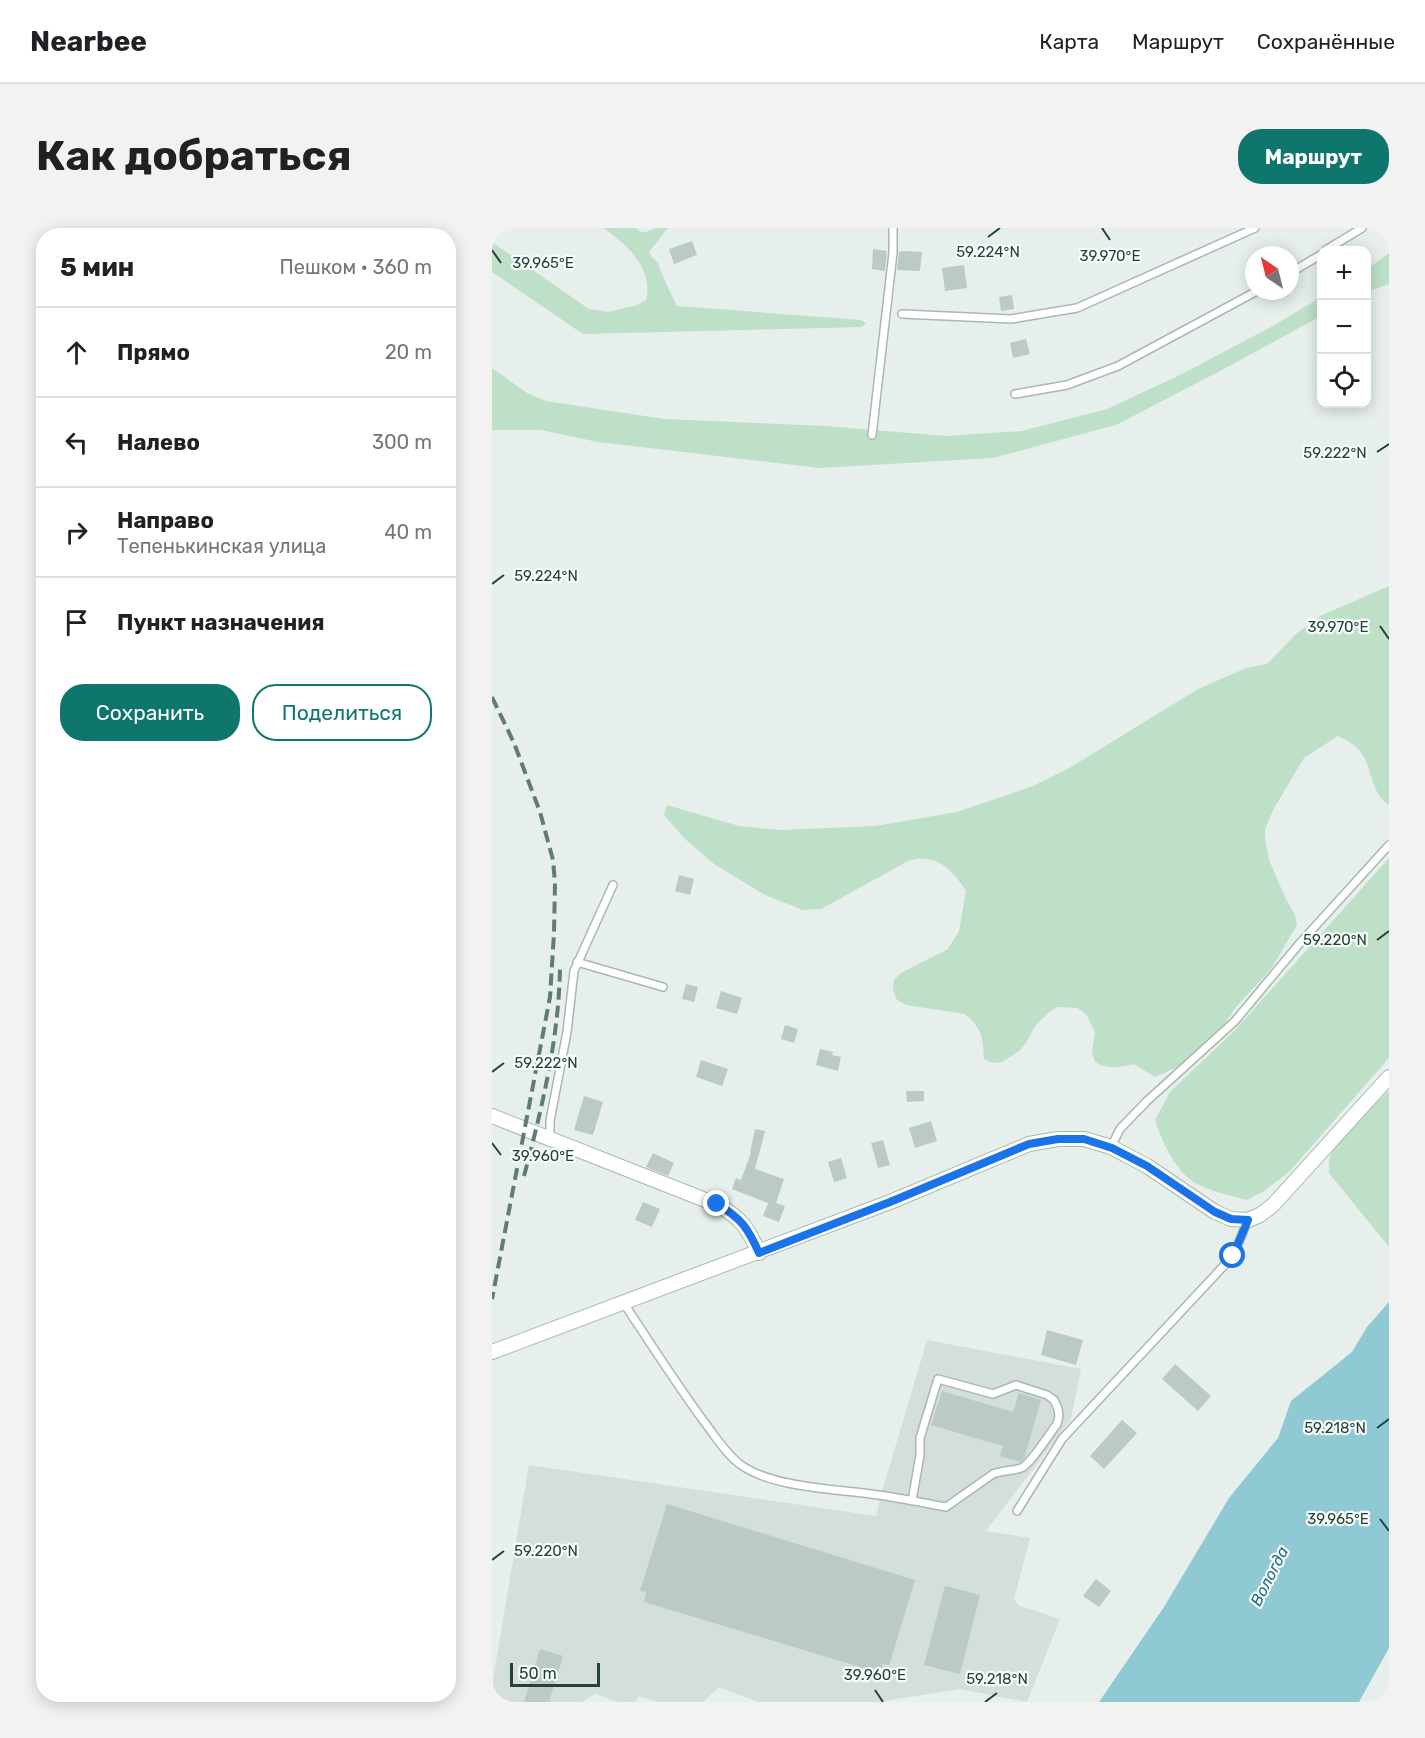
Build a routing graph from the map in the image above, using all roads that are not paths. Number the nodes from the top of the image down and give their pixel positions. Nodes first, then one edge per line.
1 (893, 228) edge
2 (1255, 228) edge
3 (1362, 228) edge
4 (1333, 246) edge
5 (1317, 257) edge
6 (1299, 268) edge
7 (1245, 297) edge
8 (902, 314) dead end
9 (1015, 394) dead end
10 (872, 435) dead end
11 (1389, 845) edge
12 (613, 885) dead end
13 (577, 962) junction
14 (663, 987) dead end
15 (1389, 1077) edge
16 (492, 1116) edge
17 (550, 1137) junction
18 (1112, 1148) junction
19 (1248, 1220) junction
20 (759, 1253) junction
21 (622, 1302) junction
22 (492, 1352) edge
23 (912, 1501) junction
24 (1017, 1511) dead end

1 - 10 lane
2 - 8 lane
3 - 4 lane
5 - 6 lane
7 - 9 lane
11 - 18 lane
12 - 13 lane
13 - 14 lane
13 - 17 lane
15 - 19 street
16 - 17 street
17 - 20 street
18 - 19 street
18 - 20 street
19 - 24 lane
20 - 21 street
21 - 22 street
21 - 23 lane
23 - 23 lane

